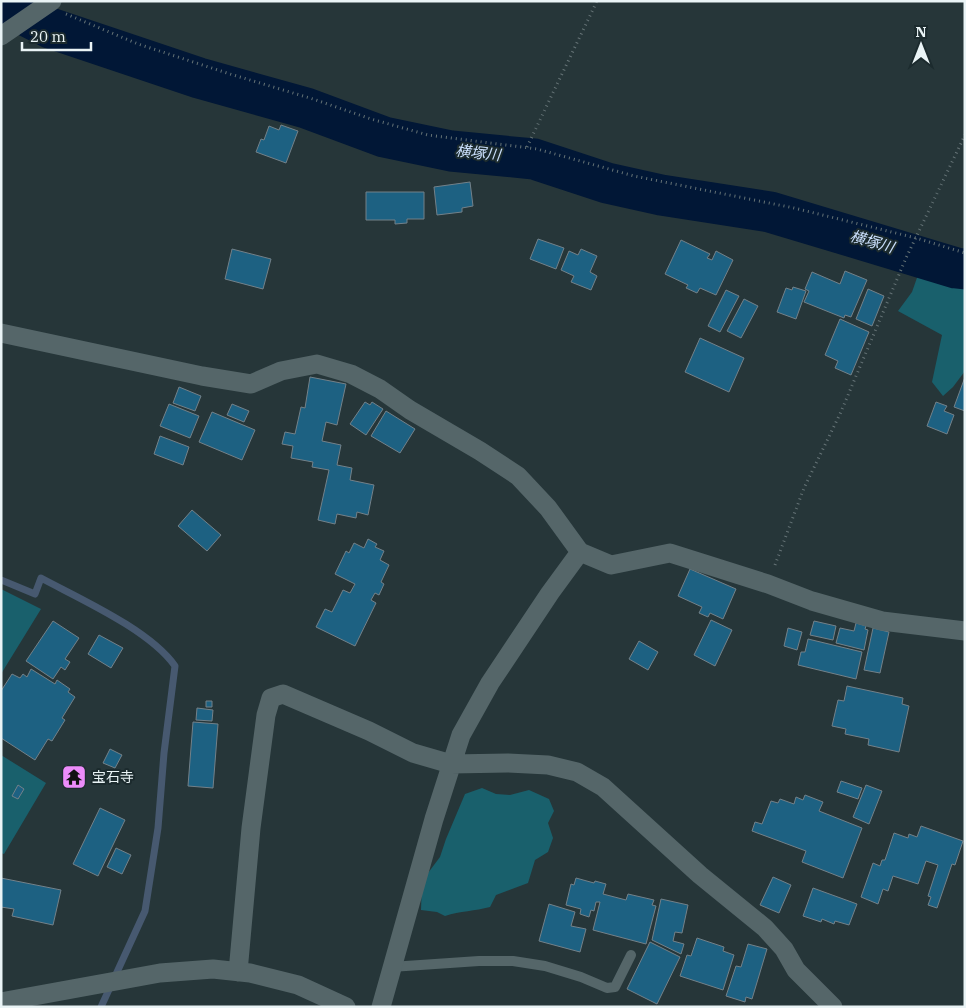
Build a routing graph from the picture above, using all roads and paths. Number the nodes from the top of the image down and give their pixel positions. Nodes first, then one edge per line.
1 (597, 1) edge
2 (49, 4) edge
3 (1, 36) edge
4 (965, 135) edge
5 (527, 148) junction
6 (916, 238) junction
7 (965, 253) edge
8 (1, 333) edge
9 (580, 552) junction
10 (768, 584) junction
11 (965, 631) edge
12 (451, 764) junction
13 (631, 955) dead end
14 (391, 967) junction
15 (238, 972) junction
16 (1, 1002) edge
17 (346, 1007) edge
18 (381, 1007) edge
19 (833, 1007) edge

1 - 5 path
2 - 3 street
2 - 5 path
4 - 6 path
5 - 6 path
6 - 7 path
6 - 10 path
8 - 9 street
9 - 10 street
9 - 12 street
10 - 11 street
12 - 14 street
12 - 15 street
12 - 19 street
13 - 14 lane
14 - 18 street
15 - 16 street
15 - 17 street

